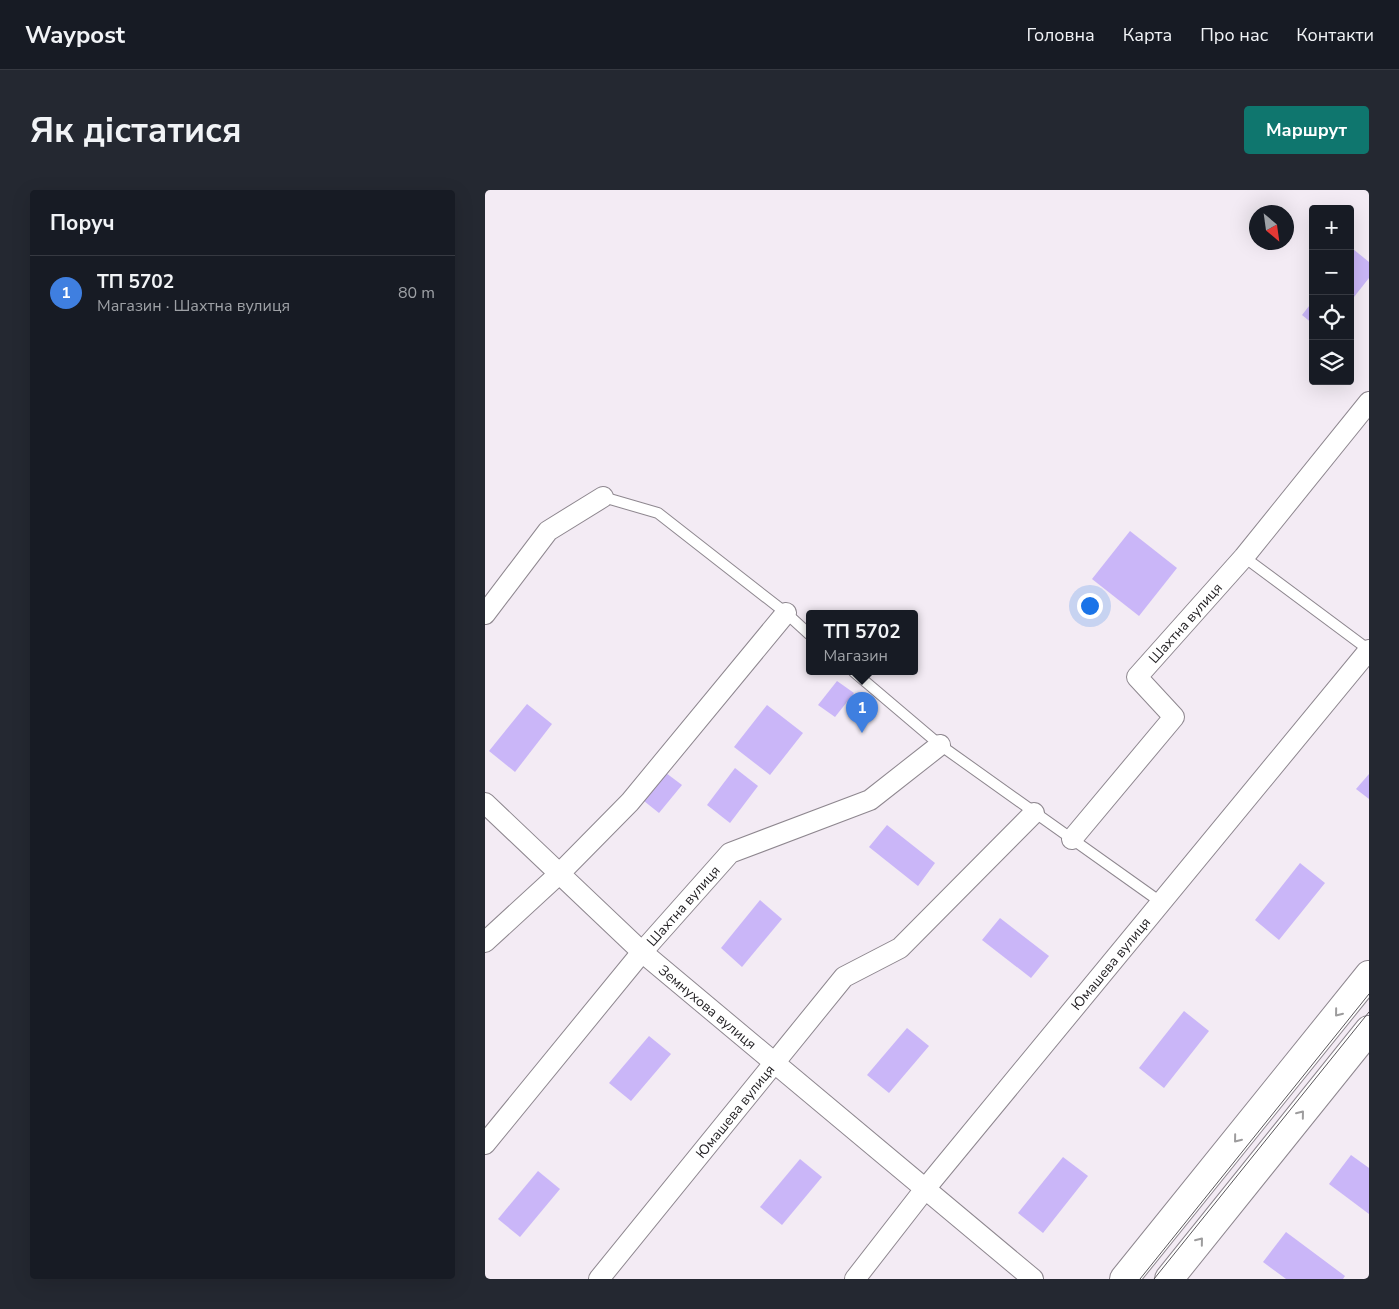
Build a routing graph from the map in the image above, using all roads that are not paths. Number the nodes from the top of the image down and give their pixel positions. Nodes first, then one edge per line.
1 (1369, 402) edge
2 (603, 497) joint
3 (1244, 557) junction
4 (785, 613) junction
5 (485, 614) edge
6 (806, 631) edge
7 (1369, 650) edge
8 (858, 675) edge
9 (940, 745) junction
10 (485, 803) edge
11 (1034, 813) junction
12 (1072, 839) junction
13 (559, 874) junction
14 (1162, 903) junction
15 (485, 942) edge
16 (642, 952) junction
17 (1369, 975) edge
18 (1369, 1030) edge
19 (775, 1062) junction
20 (485, 1144) edge
21 (925, 1189) junction
22 (599, 1279) edge
23 (855, 1279) edge
24 (1033, 1279) edge
25 (1125, 1279) edge
26 (1169, 1279) edge

1 - 3 street, Шахтна вулиця
2 - 4 lane
2 - 5 street
3 - 7 lane
3 - 12 street, Шахтна вулиця
4 - 6 lane
4 - 13 street
7 - 14 street, Юмашева вулиця
8 - 9 lane
9 - 11 lane
9 - 16 street, Шахтна вулиця
10 - 13 street, Земнухова вулиця
11 - 12 lane
11 - 19 street, Юмашева вулиця
12 - 14 lane
13 - 15 street
13 - 16 street, Земнухова вулиця
14 - 21 street, Юмашева вулиця
16 - 19 street, Земнухова вулиця
16 - 20 street, Шахтна вулиця
17 -> 25 main road
26 -> 18 main road
19 - 21 street, Земнухова вулиця
19 - 22 street, Юмашева вулиця
21 - 23 street, Юмашева вулиця
21 - 24 street, Земнухова вулиця

